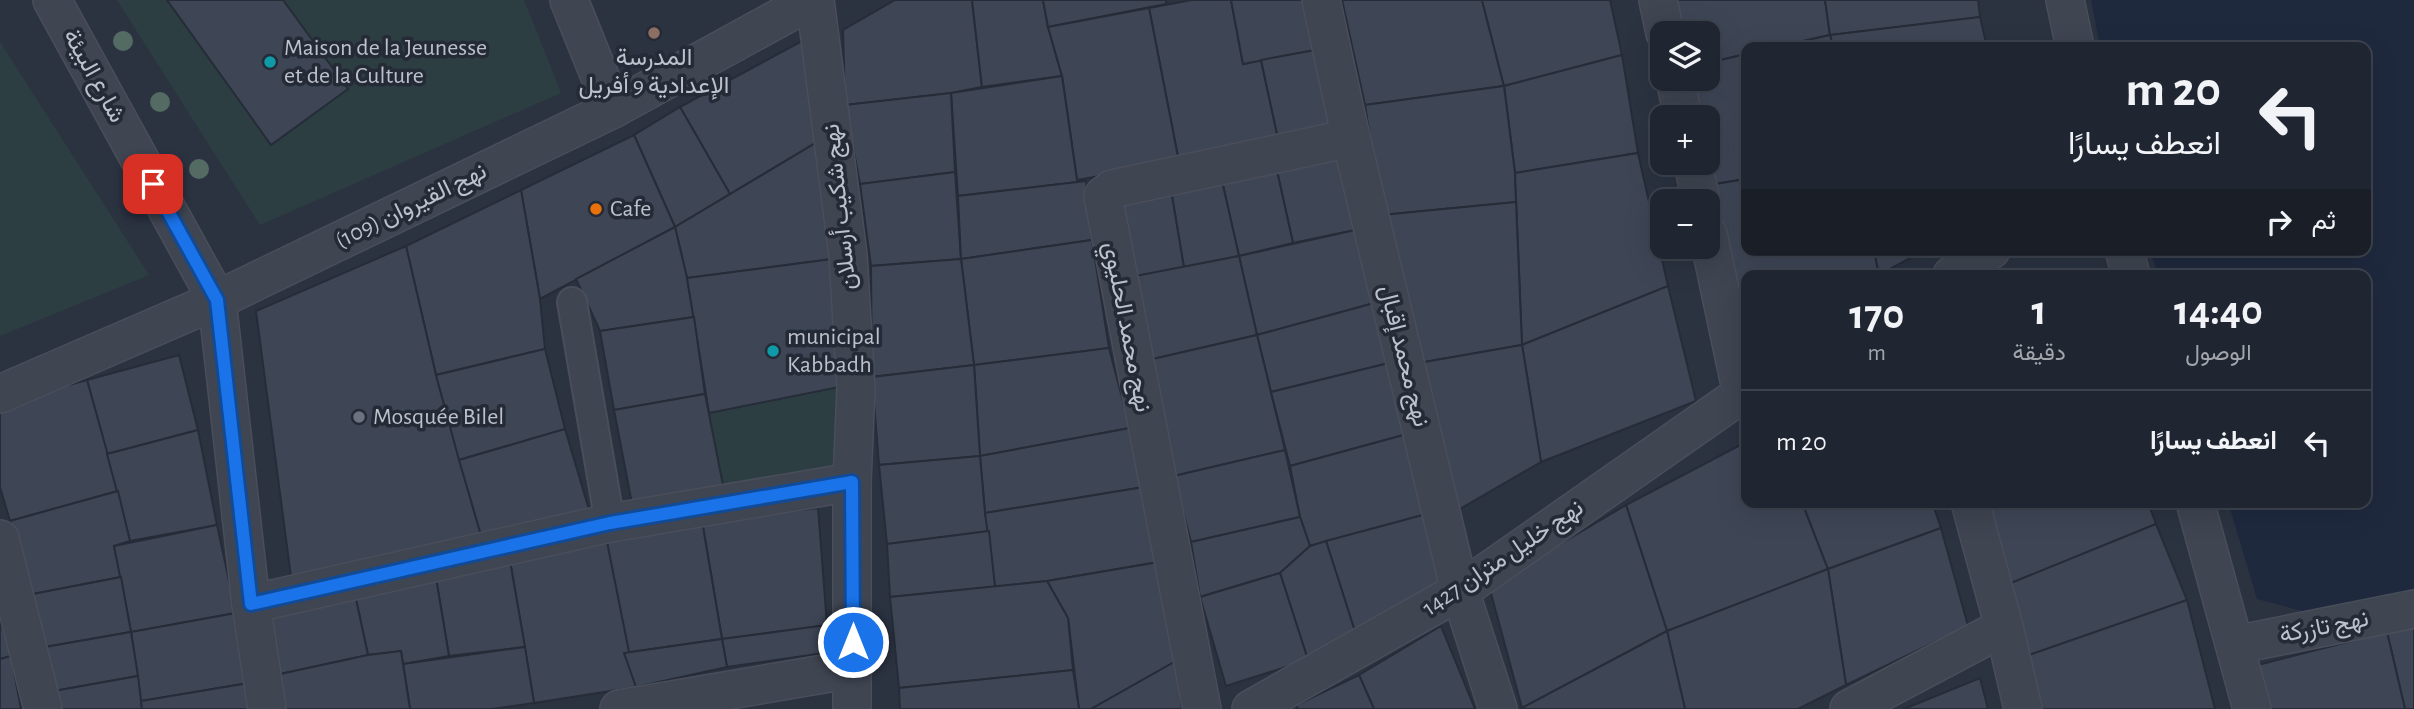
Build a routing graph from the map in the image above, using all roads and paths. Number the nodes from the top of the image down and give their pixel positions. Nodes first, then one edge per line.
1 (52, 0) edge
2 (569, 0) edge
3 (813, 0) edge
4 (1321, 0) edge
5 (1658, 0) edge
6 (2065, 0) edge
7 (1662, 21) edge
8 (2075, 42) edge
9 (613, 109) junction
10 (1351, 138) junction
11 (1982, 256) edge
12 (1714, 259) edge
13 (1960, 270) edge
14 (217, 300) junction
15 (572, 302) dead end
16 (1741, 380) edge
17 (0, 394) edge
18 (1741, 395) edge
19 (852, 482) junction
20 (1972, 508) edge
21 (2197, 508) edge
22 (610, 523) junction
23 (0, 539) edge
24 (1460, 591) junction
25 (251, 604) junction
26 (2414, 609) edge
27 (2004, 627) junction
28 (2235, 645) junction
29 (853, 669) junction
30 (43, 709) edge
31 (267, 709) edge
32 (619, 709) edge
33 (852, 709) edge
34 (1202, 709) edge
35 (1251, 709) edge
36 (1498, 709) edge
37 (1849, 709) edge
38 (2023, 709) edge
39 (2252, 709) edge

1 - 14 street, شارع البيئة
2 - 9 street
3 - 9 street, نهج القيروان (109)
3 - 19 street, نهج شكيب أرسلان
4 - 10 street, نهج محمد إقبال
5 - 7 street
6 - 8 street
9 - 14 street, نهج القيروان (109)
10 - 24 street, نهج محمد إقبال
10 - 34 street, نهج محمد الحليوي
11 - 13 street
12 - 16 street
14 - 17 street, نهج القيروان (109)
14 - 25 street
15 - 22 street
18 - 24 street, نهج خليل متران 1427
19 - 22 street
19 - 29 street, نهج شكيب أرسلان
20 - 27 street
21 - 28 street
22 - 25 street
23 - 30 street
24 - 35 street, نهج خليل متران 1427
24 - 36 street, نهج محمد إقبال
25 - 31 street
26 - 28 street, نهج تازركة
27 - 37 street
27 - 38 street
28 - 39 street
29 - 32 street
29 - 33 street, نهج شكيب أرسلان

